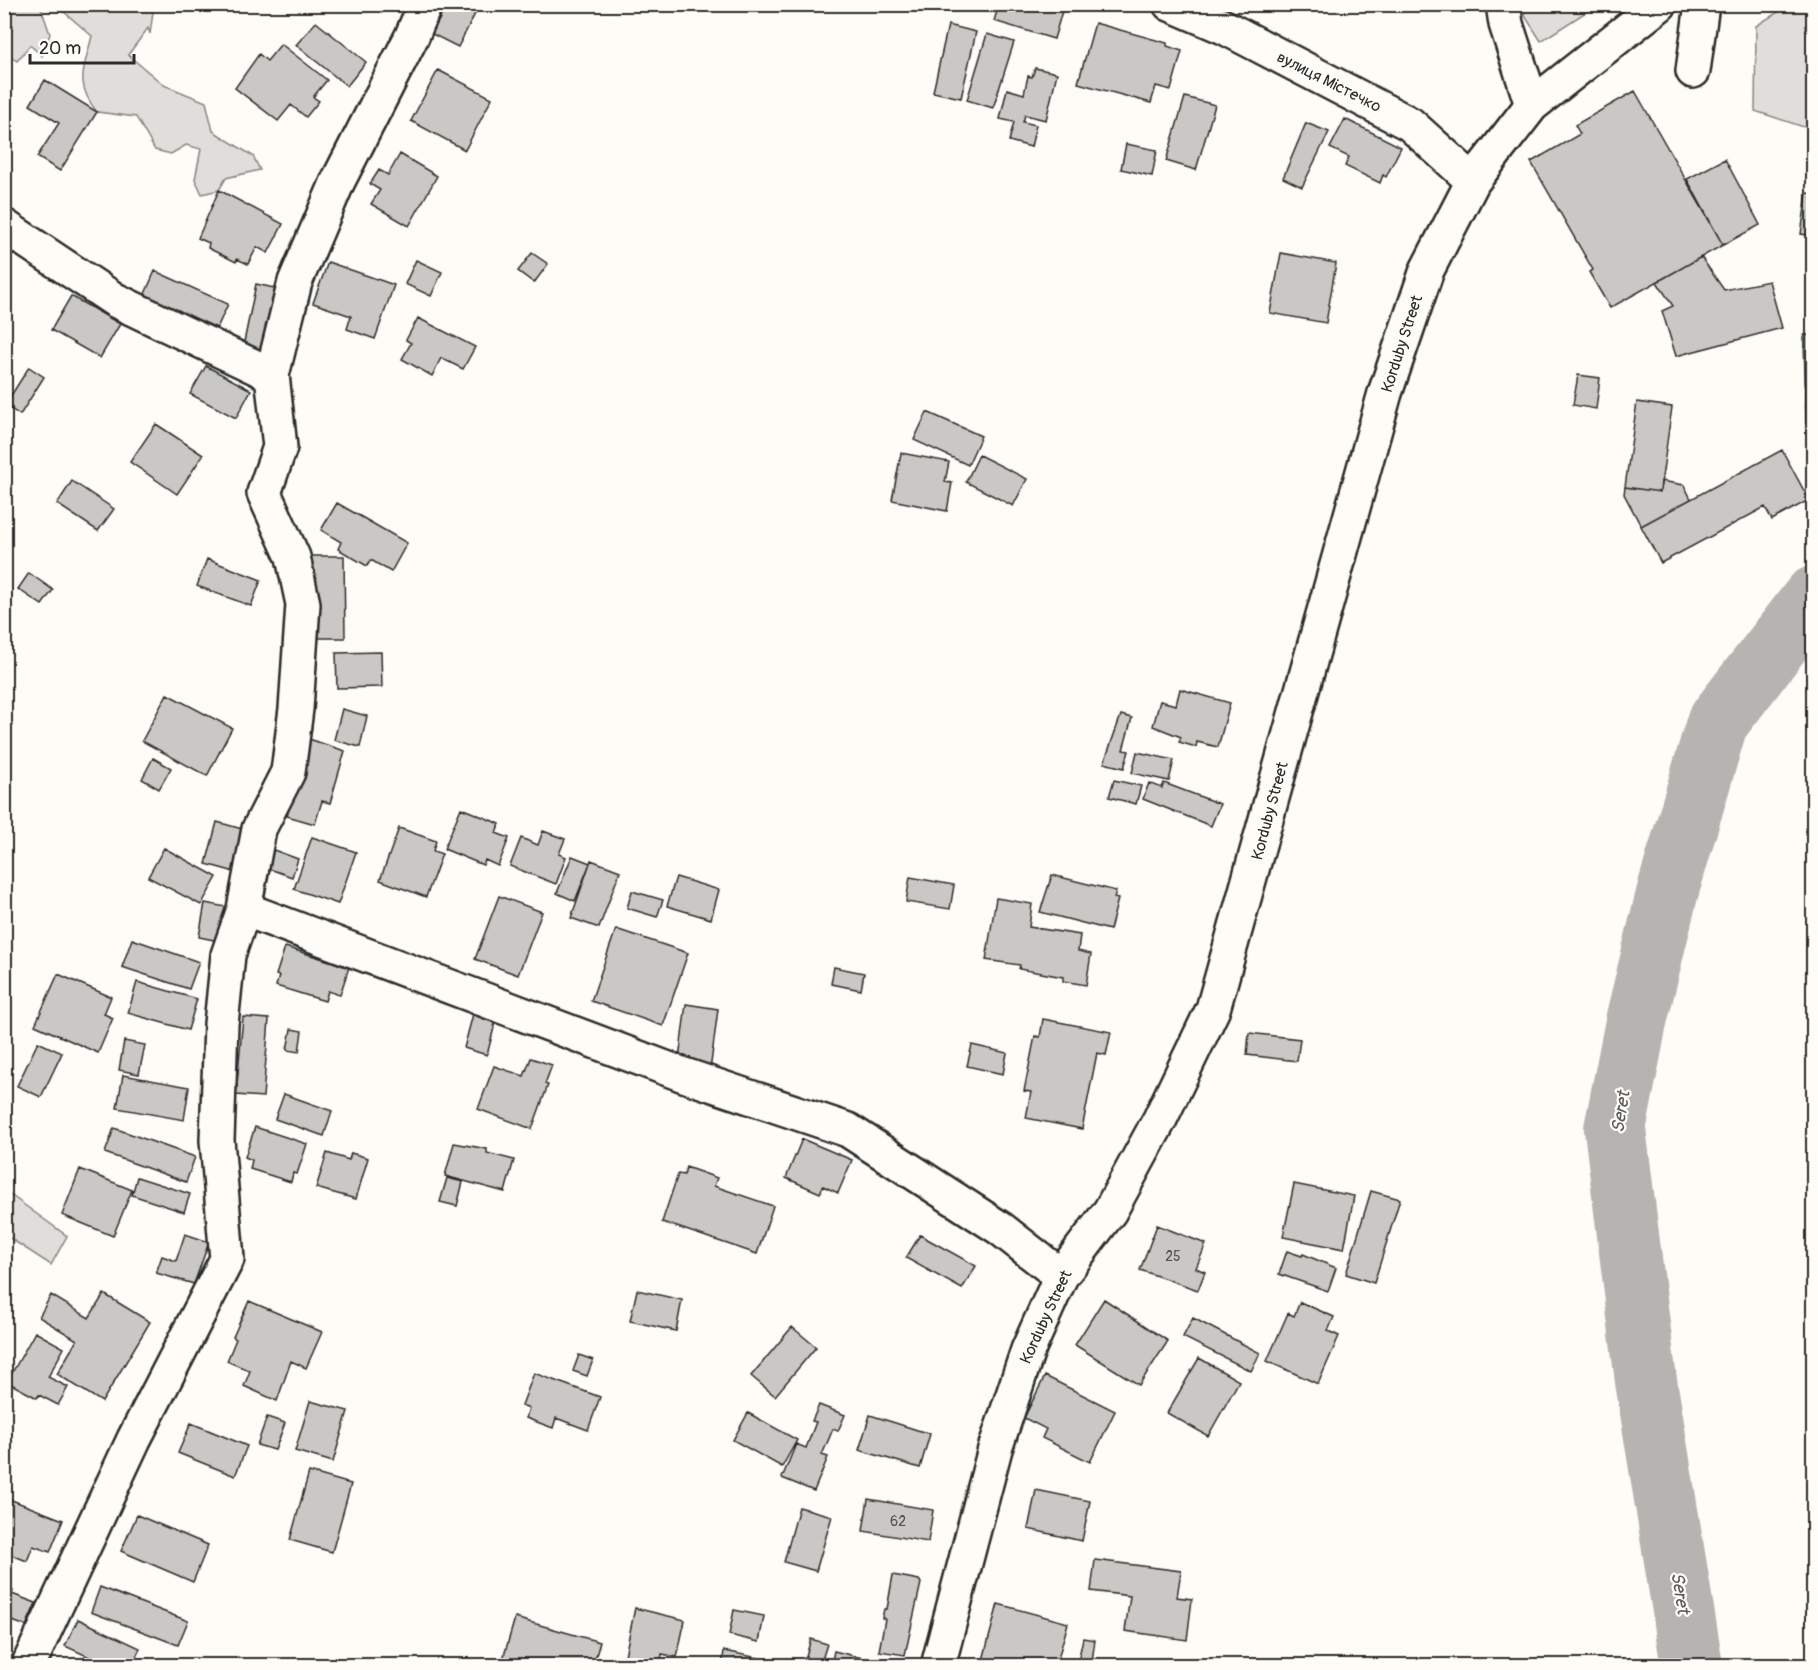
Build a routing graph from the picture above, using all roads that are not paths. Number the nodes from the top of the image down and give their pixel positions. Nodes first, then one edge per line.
1 (425, 4) edge
2 (1170, 4) edge
3 (1503, 4) edge
4 (1660, 4) edge
5 (1702, 4) edge
6 (1693, 71) dead end
7 (1532, 105) junction
8 (1473, 181) junction
9 (4, 226) edge
10 (273, 375) junction
11 (244, 909) junction
12 (1061, 1276) junction
13 (28, 1665) edge
14 (938, 1665) edge

1 - 10 street
2 - 8 street, вулиця Містечко
3 - 7 street
4 - 7 street, Korduby Street
5 - 6 street
7 - 8 street, Korduby Street
8 - 12 street, Korduby Street
9 - 10 street
10 - 11 street
11 - 12 street
11 - 13 street
12 - 14 street, Korduby Street

